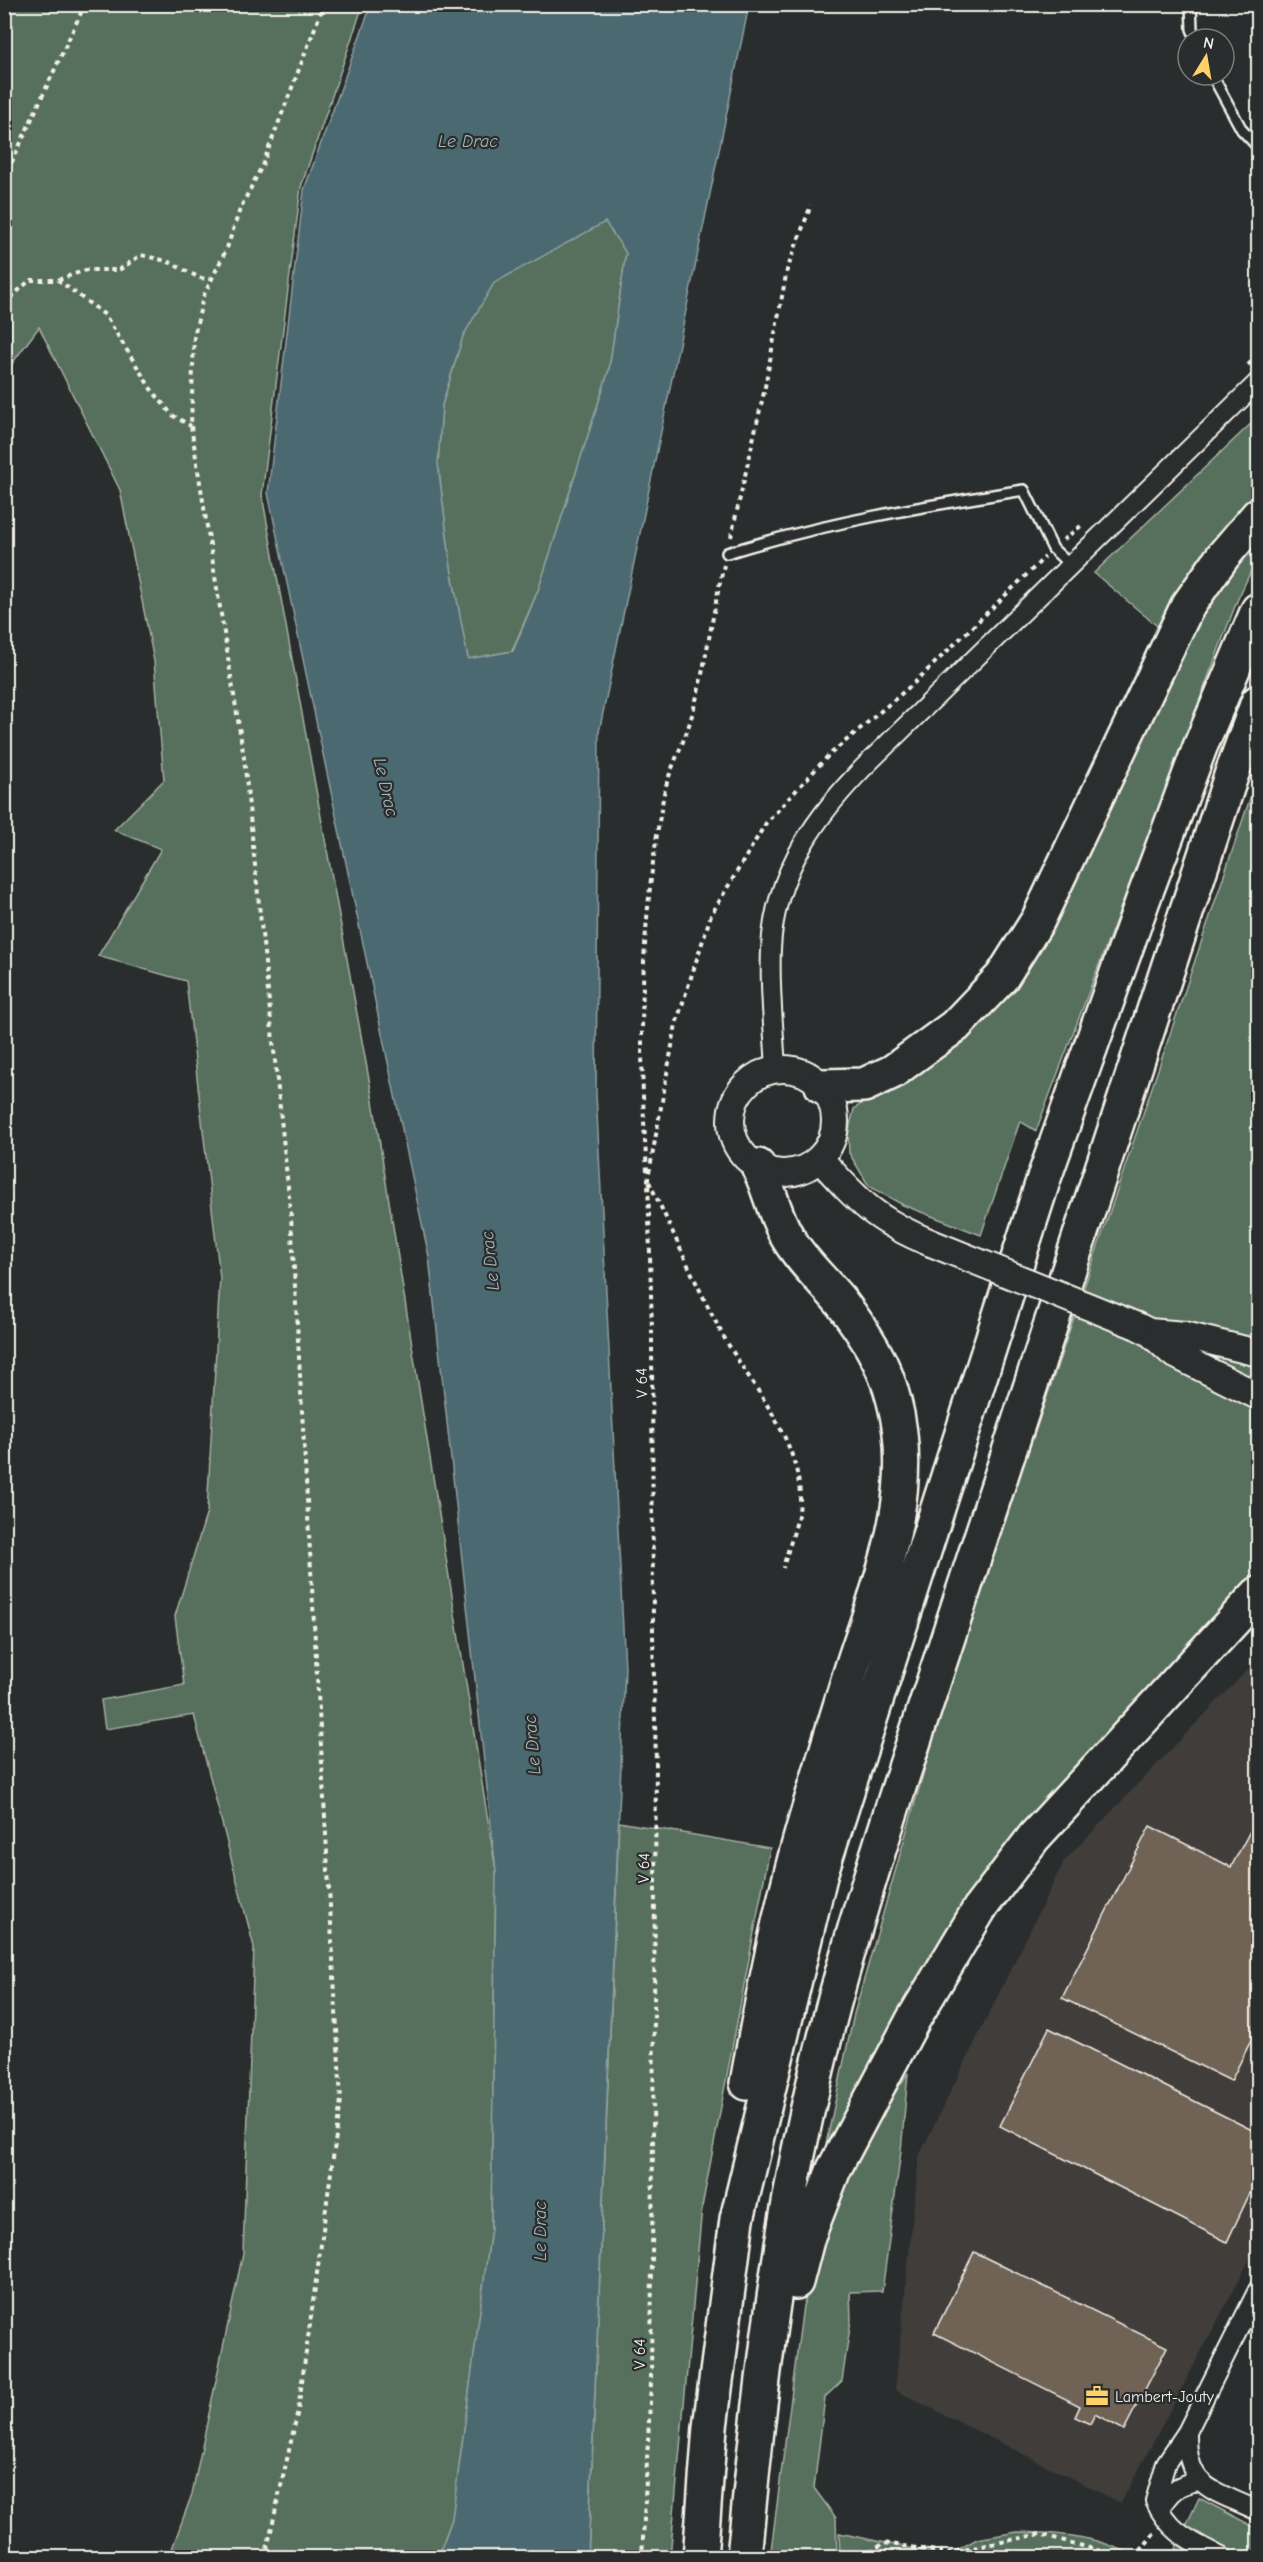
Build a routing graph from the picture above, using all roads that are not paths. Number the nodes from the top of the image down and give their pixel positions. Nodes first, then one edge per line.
1 (1191, 4) edge
2 (1192, 27) edge
3 (1219, 87) edge
4 (1258, 147) edge
5 (1258, 382) edge
6 (1258, 515) edge
7 (727, 554) road end
8 (1070, 566) junction
9 (1258, 610) edge
10 (1258, 702) edge
11 (777, 1069) junction
12 (822, 1086) junction
13 (819, 1158) junction
14 (758, 1166) junction
15 (1143, 1329) junction
16 (1258, 1353) edge
17 (1258, 1396) edge
18 (1258, 1594) edge
19 (737, 2219) junction
20 (1258, 2290) edge
21 (763, 2383) junction
22 (1186, 2432) junction
23 (1199, 2481) junction
24 (1258, 2511) edge
25 (1161, 2515) junction
26 (700, 2558) edge
27 (744, 2558) edge
28 (1223, 2558) edge

1 - 2 lane
3 - 4 lane
5 - 8 street
6 - 12 highway
7 - 8 lane
8 - 11 street
9 - 19 highway
10 - 21 highway
11 - 12 main road
11 - 14 main road
12 - 13 main road
13 - 14 main road
13 - 15 main road, bridge
14 - 19 highway
15 - 16 main road
15 - 17 main road
18 - 21 highway
19 - 26 highway
20 - 22 street
21 - 27 highway
22 - 23 street
22 - 25 street
23 - 24 street
23 - 25 street
25 - 28 street

